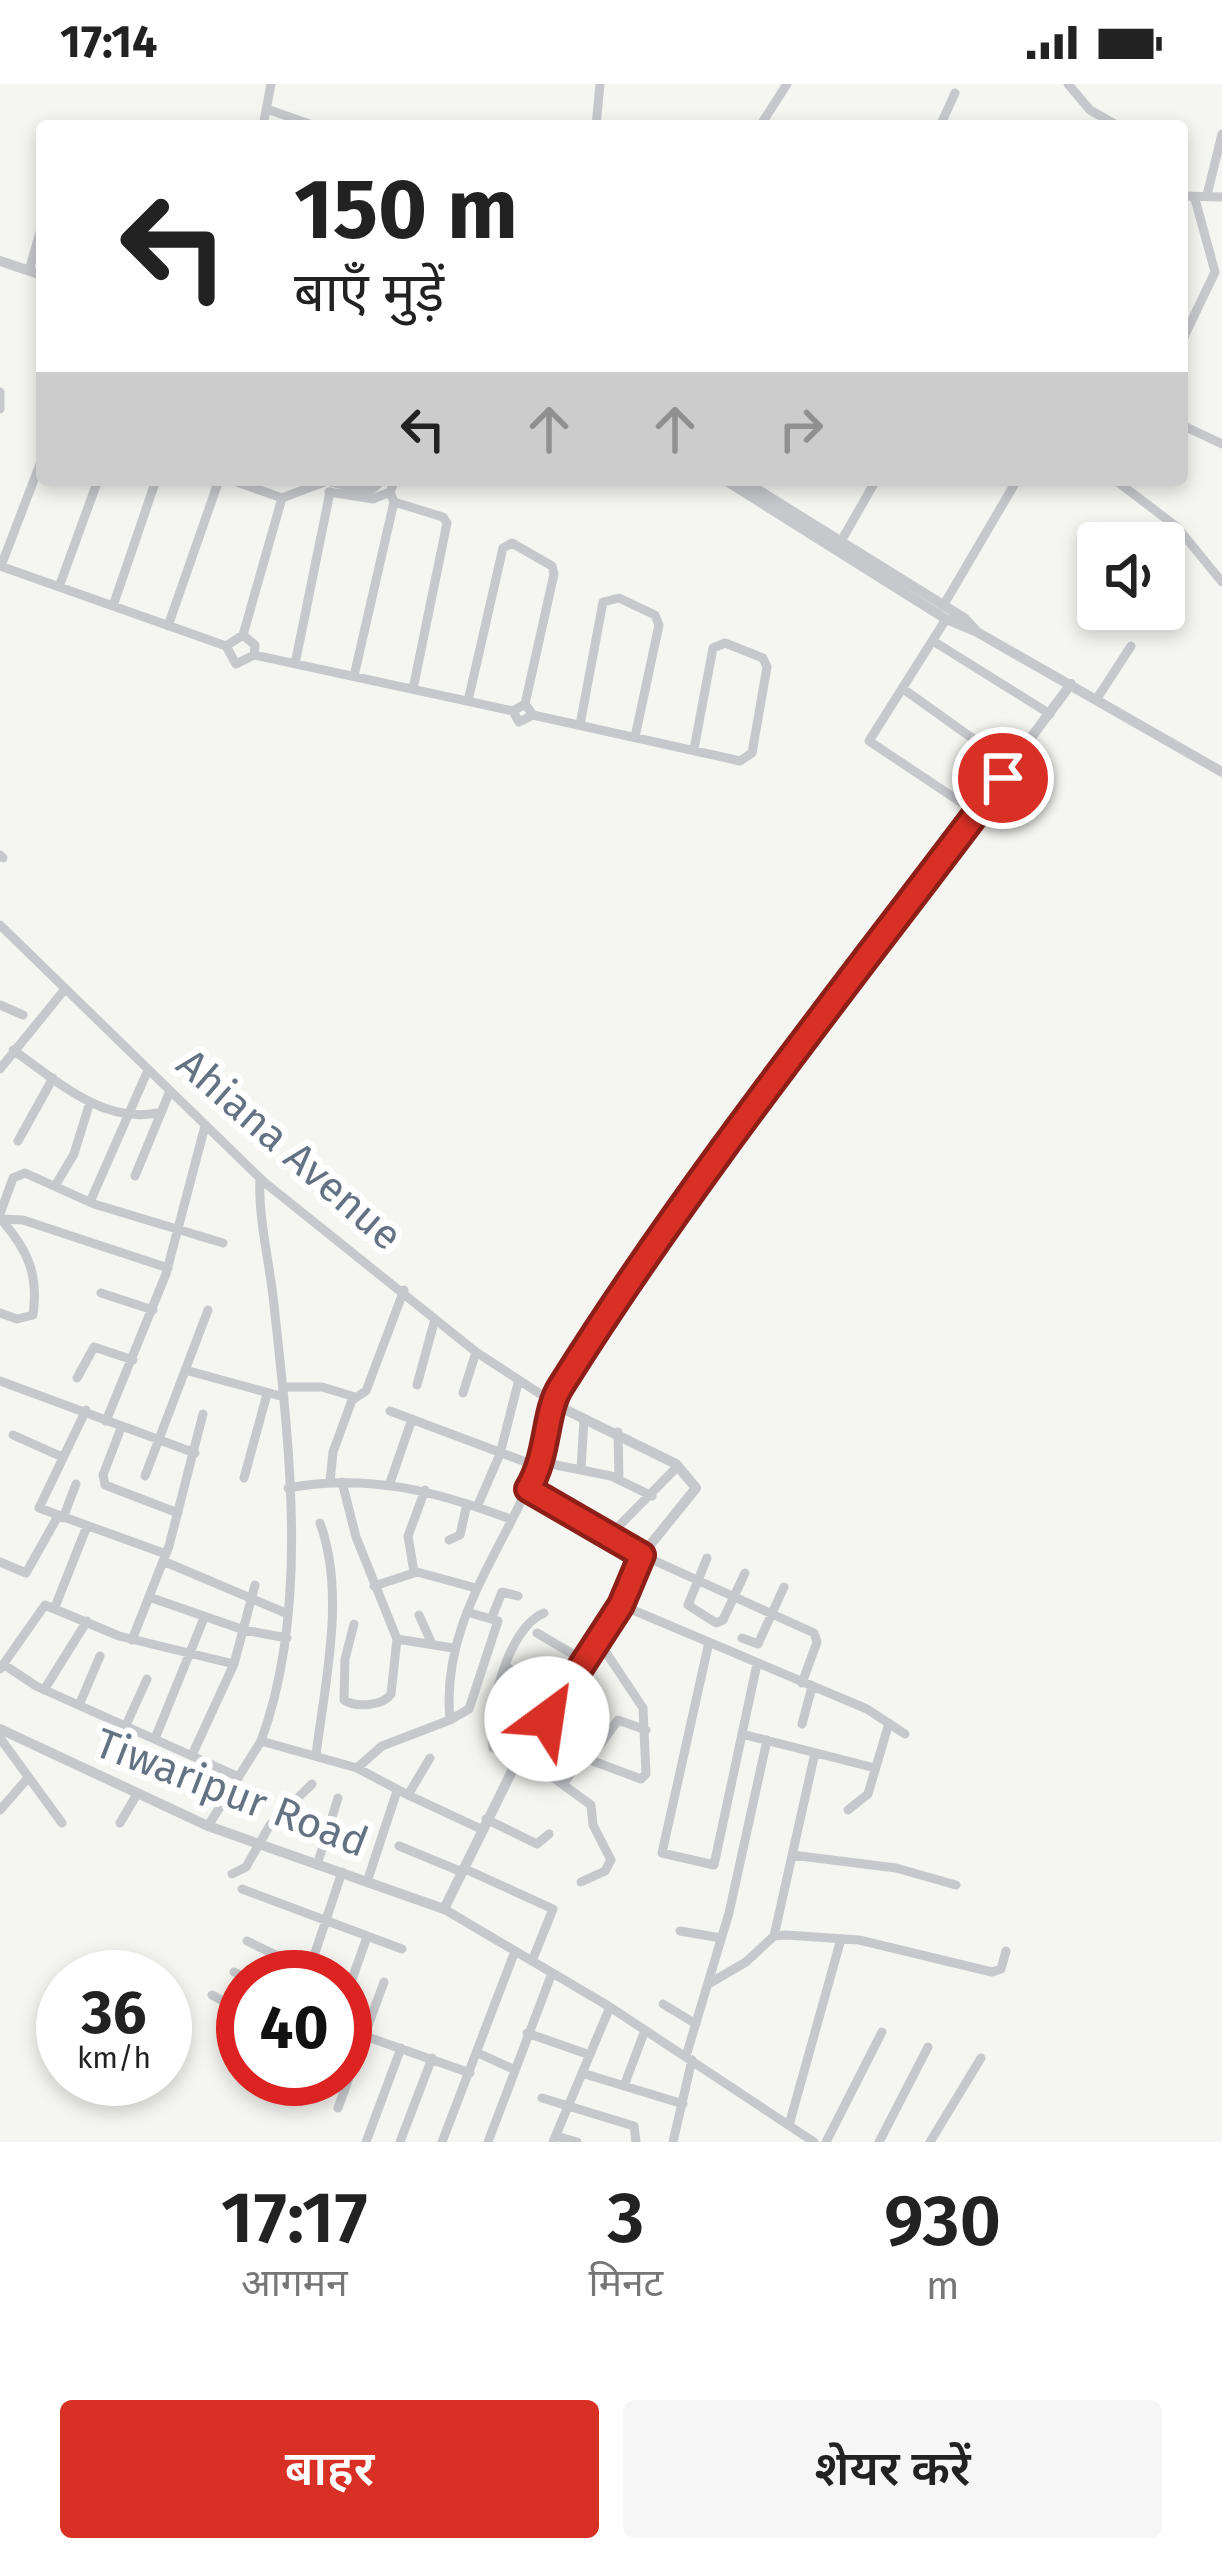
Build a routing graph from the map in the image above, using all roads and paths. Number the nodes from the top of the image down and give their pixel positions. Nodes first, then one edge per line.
1 (271, 84) edge
2 (600, 84) edge
3 (787, 84) edge
4 (1068, 84) edge
5 (956, 93) dead end
6 (267, 110) junction
7 (264, 120) edge
8 (297, 120) edge
9 (597, 120) edge
10 (764, 120) edge
11 (943, 120) edge
12 (1108, 120) edge
13 (1222, 134) edge
14 (1207, 195) junction
15 (1188, 197) edge
16 (1222, 197) edge
17 (1195, 199) junction
18 (0, 264) edge
19 (36, 275) edge
20 (1188, 316) edge
21 (0, 392) edge
22 (0, 409) edge
23 (1188, 428) edge
24 (1222, 444) edge
25 (36, 475) edge
26 (96, 486) edge
27 (154, 486) edge
28 (217, 486) edge
29 (248, 486) edge
30 (376, 486) edge
31 (394, 486) edge
32 (735, 486) edge
33 (751, 486) edge
34 (873, 486) edge
35 (1014, 486) edge
36 (1123, 486) edge
37 (325, 488) junction
38 (392, 497) junction
39 (282, 498) junction
40 (840, 543) junction
41 (1, 566) edge
42 (1220, 574) edge
43 (58, 587) junction
44 (113, 607) junction
45 (944, 613) junction
46 (168, 626) junction
47 (243, 635) junction
48 (933, 641) junction
49 (226, 646) junction
50 (1131, 646) dead end
51 (254, 655) junction
52 (295, 664) junction
53 (354, 676) junction
54 (1071, 684) junction
55 (902, 688) junction
56 (413, 689) junction
57 (1096, 700) junction
58 (468, 701) junction
59 (525, 704) junction
60 (513, 711) junction
61 (1050, 714) junction
62 (532, 715) junction
63 (580, 725) junction
64 (635, 737) junction
65 (694, 749) junction
66 (1011, 766) junction
67 (1222, 772) edge
68 (976, 813) junction
69 (1, 927) edge
70 (65, 989) junction
71 (0, 1005) edge
72 (23, 1015) dead end
73 (13, 1050) junction
74 (0, 1069) edge
75 (148, 1070) junction
76 (53, 1078) junction
77 (170, 1091) junction
78 (90, 1102) junction
79 (157, 1113) junction
80 (129, 1117) junction
81 (205, 1126) junction
82 (18, 1141) dead end
83 (136, 1176) dead end
84 (260, 1178) junction
85 (56, 1186) junction
86 (90, 1202) junction
87 (0, 1217) edge
88 (179, 1231) junction
89 (223, 1243) dead end
90 (168, 1268) junction
91 (404, 1290) junction
92 (101, 1293) dead end
93 (153, 1310) junction
94 (208, 1310) dead end
95 (0, 1313) edge
96 (435, 1318) junction
97 (476, 1352) junction
98 (133, 1360) junction
99 (185, 1370) junction
100 (77, 1378) dead end
101 (0, 1382) edge
102 (518, 1383) junction
103 (418, 1385) dead end
104 (284, 1392) junction
105 (464, 1393) dead end
106 (267, 1394) junction
107 (355, 1396) junction
108 (554, 1403) junction
109 (86, 1410) junction
110 (390, 1411) dead end
111 (203, 1414) dead end
112 (412, 1419) junction
113 (584, 1419) junction
114 (106, 1421) junction
115 (122, 1428) junction
116 (618, 1432) junction
117 (13, 1435) dead end
118 (158, 1442) junction
119 (195, 1454) junction
120 (500, 1454) junction
121 (61, 1456) junction
122 (540, 1464) junction
123 (678, 1466) junction
124 (581, 1470) junction
125 (145, 1476) dead end
126 (244, 1478) dead end
127 (619, 1479) junction
128 (336, 1482) junction
129 (389, 1483) junction
130 (76, 1484) dead end
131 (288, 1488) junction
132 (528, 1489) junction
133 (424, 1490) junction
134 (652, 1496) junction
135 (472, 1506) junction
136 (178, 1513) junction
137 (61, 1517) junction
138 (511, 1520) junction
139 (320, 1523) dead end
140 (87, 1526) junction
141 (610, 1535) junction
142 (448, 1540) dead end
143 (642, 1555) junction
144 (164, 1557) junction
145 (707, 1558) dead end
146 (0, 1562) edge
147 (414, 1572) junction
148 (746, 1573) dead end
149 (698, 1581) junction
150 (255, 1585) dead end
151 (374, 1586) junction
152 (784, 1587) dead end
153 (476, 1588) junction
154 (518, 1596) dead end
155 (149, 1597) junction
156 (250, 1597) junction
157 (734, 1598) junction
158 (621, 1605) junction
159 (55, 1607) junction
160 (467, 1612) junction
161 (544, 1613) dead end
162 (288, 1614) junction
163 (419, 1615) dead end
164 (771, 1615) junction
165 (492, 1617) junction
166 (203, 1618) junction
167 (87, 1622) junction
168 (354, 1624) dead end
169 (244, 1630) junction
170 (537, 1633) dead end
171 (287, 1638) junction
172 (742, 1638) dead end
173 (597, 1639) junction
174 (132, 1640) junction
175 (397, 1640) junction
176 (709, 1642) junction
177 (431, 1644) junction
178 (453, 1648) junction
179 (100, 1656) dead end
180 (191, 1656) junction
181 (583, 1660) junction
182 (234, 1664) junction
183 (758, 1664) junction
184 (507, 1666) junction
185 (2, 1667) edge
186 (147, 1679) dead end
187 (807, 1684) junction
188 (44, 1690) junction
189 (559, 1697) junction
190 (323, 1698) junction
191 (344, 1700) junction
192 (80, 1702) junction
193 (450, 1720) junction
194 (128, 1723) junction
195 (802, 1724) dead end
196 (889, 1724) junction
197 (646, 1730) junction
198 (0, 1731) edge
199 (609, 1731) junction
200 (742, 1734) junction
201 (905, 1734) dead end
202 (156, 1736) junction
203 (766, 1740) junction
204 (261, 1741) junction
205 (600, 1745) dead end
206 (193, 1753) junction
207 (523, 1753) junction
208 (815, 1753) junction
209 (316, 1755) junction
210 (430, 1758) dead end
211 (357, 1768) junction
212 (875, 1768) junction
213 (239, 1777) junction
214 (27, 1779) junction
215 (565, 1782) junction
216 (313, 1784) dead end
217 (402, 1793) junction
218 (136, 1794) junction
219 (338, 1798) dead end
220 (0, 1810) edge
221 (848, 1810) dead end
222 (62, 1823) dead end
223 (120, 1823) dead end
224 (484, 1824) junction
225 (208, 1826) junction
226 (549, 1834) dead end
227 (257, 1845) junction
228 (399, 1846) dead end
229 (792, 1855) junction
230 (317, 1865) junction
231 (463, 1870) junction
232 (342, 1872) junction
233 (232, 1874) dead end
234 (368, 1879) junction
235 (581, 1882) dead end
236 (956, 1885) dead end
237 (242, 1889) dead end
238 (444, 1909) junction
239 (324, 1922) junction
240 (680, 1931) dead end
241 (774, 1936) junction
242 (367, 1937) junction
243 (721, 1939) junction
244 (841, 1939) junction
245 (247, 1941) dead end
246 (402, 1949) dead end
247 (264, 1950) edge
248 (315, 1950) edge
249 (362, 1950) edge
250 (515, 1951) junction
251 (1006, 1951) dead end
252 (532, 1961) junction
253 (552, 1973) junction
254 (384, 1982) dead end
255 (710, 1983) junction
256 (212, 1996) dead end
257 (216, 1998) edge
258 (663, 2004) dead end
259 (610, 2007) junction
260 (372, 2013) edge
261 (696, 2024) junction
262 (645, 2030) junction
263 (527, 2032) junction
264 (882, 2032) dead end
265 (372, 2039) edge
266 (928, 2047) dead end
267 (401, 2048) junction
268 (478, 2053) junction
269 (590, 2055) junction
270 (432, 2058) junction
271 (689, 2058) junction
272 (982, 2058) dead end
273 (513, 2069) junction
274 (470, 2073) junction
275 (582, 2073) junction
276 (624, 2086) junction
277 (542, 2098) dead end
278 (683, 2104) junction
279 (567, 2107) junction
280 (789, 2125) junction
281 (555, 2139) edge
282 (366, 2142) edge
283 (400, 2142) edge
284 (442, 2142) edge
285 (488, 2142) edge
286 (577, 2142) edge
287 (635, 2142) edge
288 (673, 2142) edge
289 (814, 2142) edge
290 (826, 2142) edge
291 (879, 2142) edge
292 (930, 2142) edge

1 - 6 street
2 - 9 street
3 - 10 street
4 - 12 street
5 - 11 street
6 - 7 street
6 - 8 street
13 - 14 street
14 - 16 street
14 - 17 street
15 - 17 street
17 - 20 street
18 - 19 street
21 - 22 street
23 - 24 street
25 - 41 street
26 - 43 street
27 - 44 street
28 - 46 street
29 - 39 street
30 - 37 street
31 - 38 street
32 - 45 street
33 - 40 street
34 - 40 street
35 - 45 street
36 - 42 street
37 - 38 street
37 - 39 street
37 - 52 street
38 - 53 street
38 - 56 street
39 - 47 street
40 - 45 street
41 - 43 street
43 - 44 street
44 - 46 street
45 - 48 street
45 - 54 street
46 - 49 street
47 - 49 street
47 - 51 street
48 - 55 street
48 - 61 street
49 - 51 street
50 - 57 street
51 - 52 street
52 - 53 street
53 - 56 street
54 - 57 street
54 - 61 street
55 - 66 street
55 - 68 street
56 - 58 street
57 - 67 street
58 - 59 street
58 - 60 street
59 - 60 street
59 - 62 street
60 - 62 street
61 - 66 street
62 - 63 street
63 - 64 street
63 - 64 street
64 - 65 street
65 - 65 street
66 - 68 street
68 - 108 street
69 - 70 street, Ahiana Avenue
70 - 73 street
70 - 75 street, Ahiana Avenue
71 - 72 street
73 - 74 street
73 - 76 street
75 - 77 street, Ahiana Avenue
75 - 80 street
76 - 78 street
76 - 82 street
77 - 79 street
77 - 81 street, Ahiana Avenue
78 - 80 street
78 - 85 street
79 - 80 street
79 - 83 street
80 - 86 street
81 - 84 street, Ahiana Avenue
81 - 88 street
84 - 91 street, Ahiana Avenue
84 - 104 street
85 - 86 street
85 - 87 street
86 - 88 street
87 - 90 street
87 - 95 street
88 - 89 street
88 - 90 street
90 - 93 street
91 - 96 street, Ahiana Avenue
91 - 107 street
92 - 93 street
93 - 98 street
94 - 99 street
96 - 97 street, Ahiana Avenue
96 - 103 street
97 - 102 street, Ahiana Avenue
97 - 105 street
98 - 100 street
98 - 114 street
99 - 106 street
99 - 118 street
101 - 109 street
102 - 108 street, Ahiana Avenue
102 - 120 street
104 - 106 street
104 - 107 street
104 - 131 street
106 - 126 street
107 - 128 street
108 - 113 street, Ahiana Avenue
108 - 122 street
109 - 114 street
109 - 121 street
110 - 112 street
111 - 119 street
112 - 120 street
112 - 129 street
113 - 116 street, Ahiana Avenue
113 - 124 street
114 - 115 street
115 - 118 street
115 - 136 street
116 - 123 street, Ahiana Avenue
116 - 127 street
117 - 121 street
118 - 119 street
118 - 125 street
119 - 136 street
120 - 122 street
120 - 135 street
121 - 137 street
122 - 124 street
122 - 132 street
123 - 134 street
123 - 143 street
124 - 127 street
127 - 134 street
128 - 129 street
128 - 131 street
128 - 151 street
129 - 133 street
130 - 137 street
131 - 162 street
132 - 138 street
132 - 141 street
133 - 135 street
133 - 147 street
134 - 141 street
135 - 138 street
135 - 142 street
136 - 144 street
137 - 140 street
137 - 146 street
138 - 153 street
139 - 190 street
140 - 144 street
140 - 159 street
141 - 143 street
143 - 149 street
143 - 158 street
144 - 155 street
144 - 156 street
145 - 149 street
147 - 151 street
147 - 153 street
148 - 157 street
149 - 157 street
149 - 157 street
150 - 156 street
151 - 175 street
152 - 164 street
153 - 160 street
154 - 165 street
155 - 166 street
155 - 174 street
156 - 162 street
156 - 169 street
157 - 164 street
158 - 173 street
158 - 176 street
159 - 167 street
159 - 185 street
160 - 165 street
160 - 178 street
161 - 184 street
162 - 171 street
163 - 177 street
164 - 172 street
164 - 187 street
165 - 193 street
166 - 169 street
166 - 180 street
167 - 174 street
167 - 188 street
168 - 191 street
169 - 171 street
169 - 182 street
170 - 181 street
171 - 204 street
173 - 181 street
173 - 197 street
174 - 180 street
175 - 177 street
175 - 191 street
176 - 183 street
176 - 200 street
177 - 178 street
178 - 193 street
179 - 192 street
180 - 182 street
180 - 202 street
181 - 189 street
182 - 206 street
183 - 187 street
183 - 200 street
184 - 189 street
184 - 207 street
185 - 188 street
186 - 194 street
187 - 195 street
187 - 196 street
188 - 192 street
189 - 199 street
189 - 207 street
190 - 191 street
190 - 209 street
192 - 194 street
193 - 211 street
194 - 202 street
196 - 201 street
196 - 212 street
197 - 199 street
197 - 215 street
198 - 214 street
198 - 218 street, Tiwaripur Road
199 - 205 street
200 - 203 street
202 - 206 street
203 - 208 street
203 - 243 street
204 - 209 street
204 - 213 street
206 - 213 street
207 - 215 street
207 - 224 street
208 - 212 street
208 - 229 street
209 - 211 street
210 - 217 street
211 - 217 street
212 - 221 street
213 - 225 street
214 - 220 street
214 - 222 street
215 - 235 street
216 - 227 street
217 - 224 street
217 - 234 street
218 - 223 street
218 - 225 street, Tiwaripur Road
219 - 230 street
224 - 226 street
224 - 231 street
225 - 227 street, Tiwaripur Road
227 - 230 street, Tiwaripur Road
227 - 233 street
228 - 231 street
229 - 236 street
229 - 241 street
230 - 232 street, Tiwaripur Road
231 - 238 street
231 - 252 street
232 - 234 street, Tiwaripur Road
232 - 239 street
234 - 238 street, Tiwaripur Road
237 - 239 street
238 - 250 street
239 - 242 street
239 - 248 street
240 - 243 street
241 - 244 street
241 - 255 street
242 - 246 street
242 - 249 street
243 - 255 street
244 - 251 street
244 - 280 street
245 - 247 street
250 - 252 street
250 - 268 street
252 - 253 street
253 - 259 street
253 - 263 street
254 - 260 street
255 - 261 street
256 - 257 street
258 - 261 street
259 - 262 street
259 - 269 street
261 - 271 street
262 - 271 street
262 - 276 street
263 - 269 street
263 - 273 street
264 - 290 street
265 - 267 street
266 - 291 street
267 - 270 street
267 - 282 street
268 - 273 street
268 - 274 street
269 - 275 street
270 - 274 street
270 - 283 street
271 - 278 street
271 - 280 street
272 - 292 street
273 - 285 street
274 - 284 street
275 - 276 street
275 - 279 street
276 - 278 street
277 - 279 street
278 - 288 street
279 - 281 street
279 - 287 street
280 - 289 street
281 - 286 street

